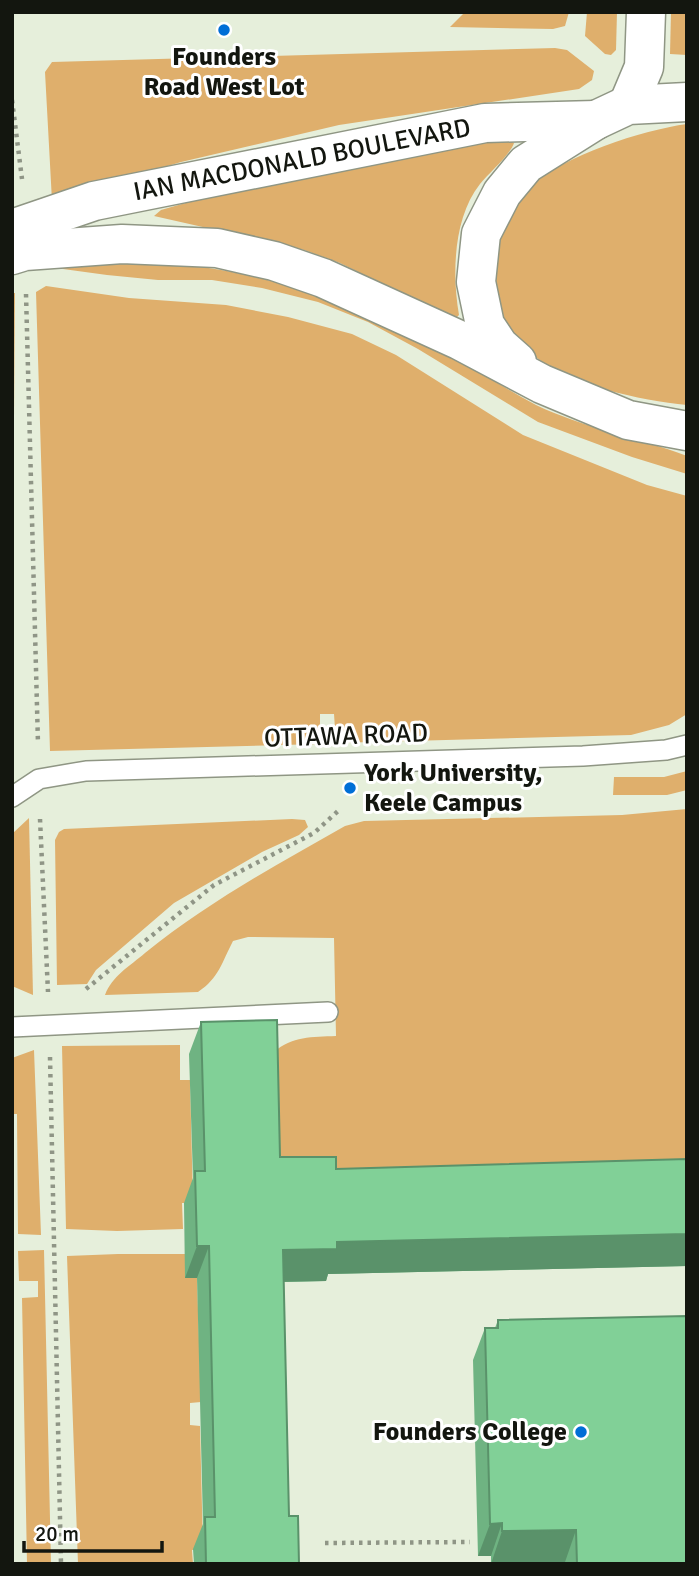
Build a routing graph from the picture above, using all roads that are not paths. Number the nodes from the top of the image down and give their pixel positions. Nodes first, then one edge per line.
1 (646, 12) edge
2 (687, 102) edge
3 (612, 113) junction
4 (12, 229) edge
5 (19, 272) edge
6 (542, 384) junction
7 (687, 431) edge
8 (687, 745) edge
9 (12, 797) edge
10 (328, 1012) dead end
11 (12, 1027) edge

1 - 3 street
2 - 3 street, IAN MACDONALD BOULEVARD
3 - 4 street, IAN MACDONALD BOULEVARD
3 - 6 street, IAN MACDONALD BOULEVARD
5 - 6 street, IAN MACDONALD BOULEVARD
6 - 7 street, IAN MACDONALD BOULEVARD
8 - 9 lane, OTTAWA ROAD
10 - 11 lane

